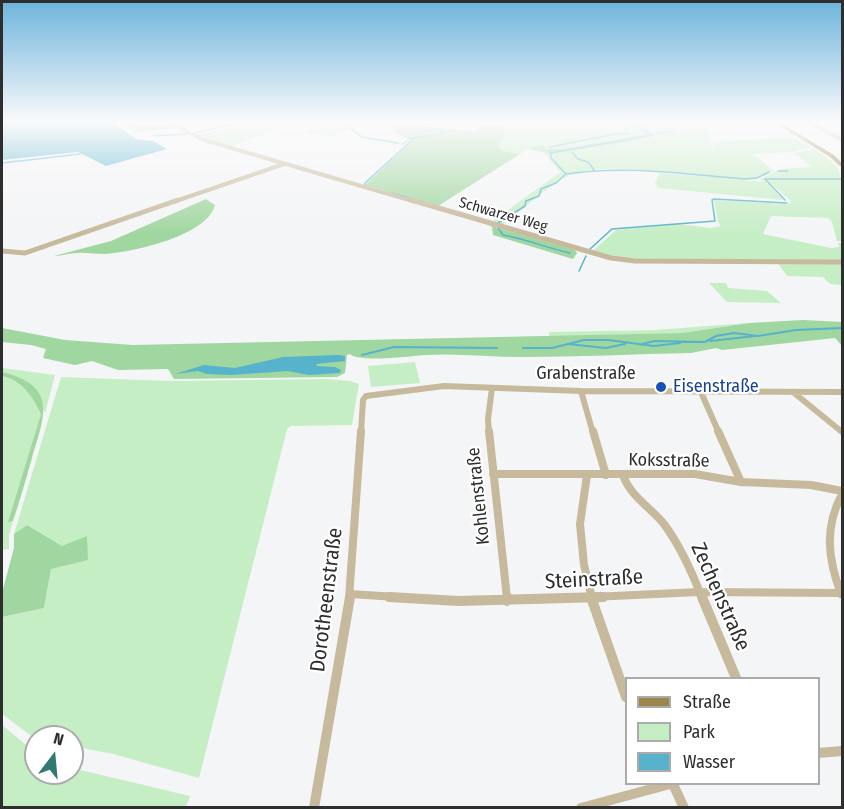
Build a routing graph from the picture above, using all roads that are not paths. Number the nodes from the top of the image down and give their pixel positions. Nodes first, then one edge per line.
1 (270, 160) edge
2 (284, 164) junction
3 (2, 251) edge
4 (843, 262) edge
5 (492, 388) junction
6 (581, 390) junction
7 (700, 390) junction
8 (793, 392) junction
9 (843, 392) edge
10 (366, 396) joint
11 (843, 432) edge
12 (493, 474) junction
13 (587, 475) junction
14 (606, 475) junction
15 (623, 475) junction
16 (741, 482) junction
17 (843, 492) edge
18 (699, 592) junction
19 (350, 594) junction
20 (842, 595) edge
21 (592, 598) junction
22 (507, 601) junction
23 (736, 677) edge
24 (625, 691) edge
25 (843, 751) edge
26 (820, 753) edge
27 (664, 785) edge
28 (669, 785) edge
29 (314, 807) edge
30 (581, 807) edge
31 (684, 807) edge

1 - 2 street, Schwarzer Weg
2 - 3 street
2 - 4 street, Schwarzer Weg
5 - 6 street, Grabenstraße
5 - 10 street, Grabenstraße
5 - 12 street, Kohlenstraße
6 - 7 street, Grabenstraße
6 - 14 street
7 - 8 street, Grabenstraße
7 - 16 street
8 - 9 street, Grabenstraße
8 - 11 street
10 - 19 street, Dorotheenstraße
12 - 13 street, Koksstraße
12 - 22 street, Kohlenstraße
13 - 14 street, Koksstraße
13 - 21 street
14 - 15 street, Koksstraße
15 - 16 street, Koksstraße
15 - 18 street, Zechenstraße
16 - 17 street, Koksstraße
17 - 20 street
18 - 20 street, Steinstraße
18 - 21 street, Steinstraße
18 - 23 street, Zechenstraße
19 - 22 street, Steinstraße
19 - 29 street, Dorotheenstraße
21 - 22 street, Steinstraße
21 - 24 street
25 - 26 street
27 - 30 street
28 - 31 street

